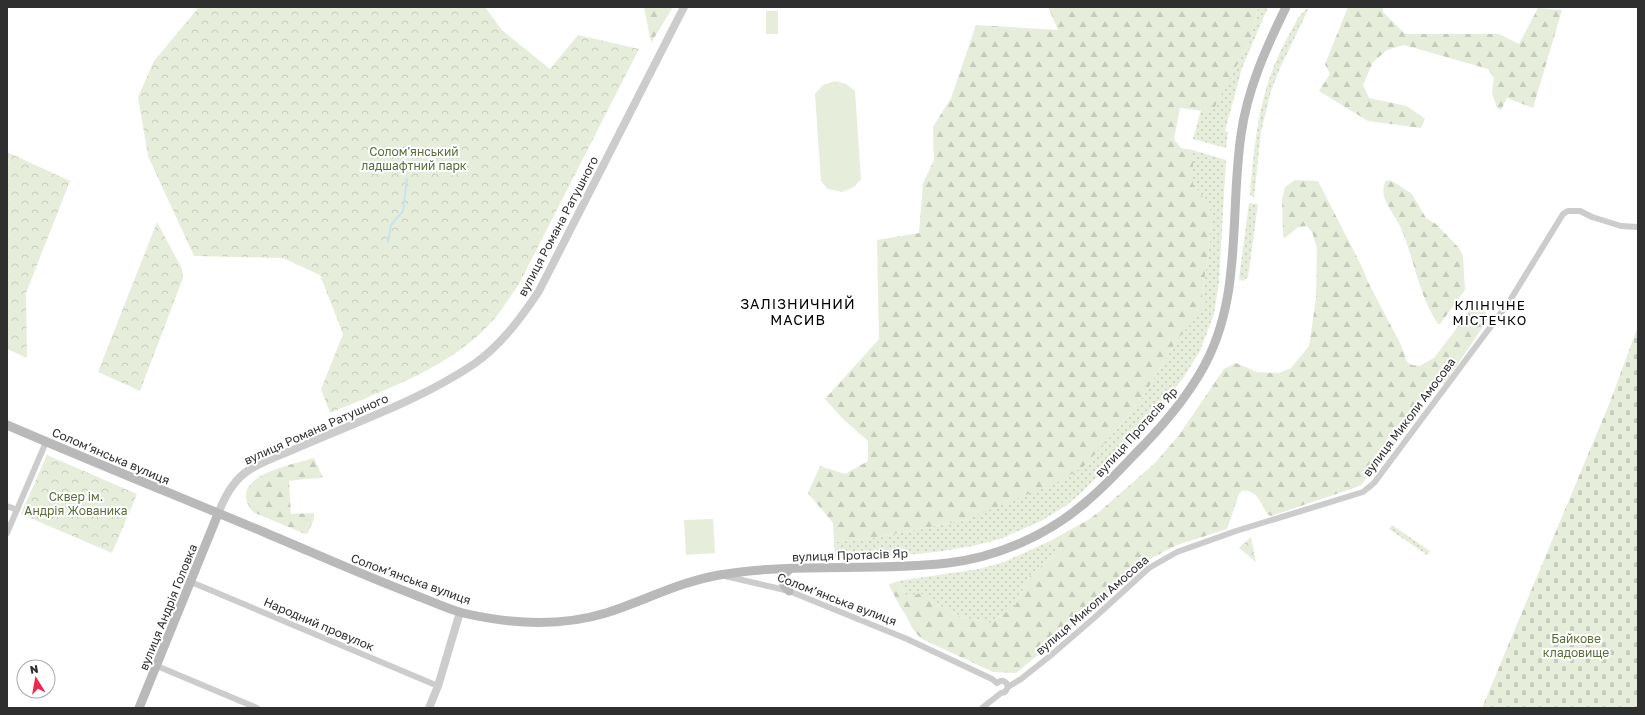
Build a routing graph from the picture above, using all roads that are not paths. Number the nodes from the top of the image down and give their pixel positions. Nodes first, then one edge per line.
1 (684, 7) edge
2 (1286, 7) edge
3 (1638, 227) edge
4 (7, 425) edge
5 (46, 442) junction
6 (7, 506) edge
7 (17, 510) junction
8 (218, 514) junction
9 (7, 532) edge
10 (790, 569) junction
11 (720, 575) junction
12 (191, 582) junction
13 (789, 591) junction
14 (460, 612) junction
15 (157, 666) junction
16 (997, 683) junction
17 (438, 686) junction
18 (1008, 687) junction
19 (1001, 693) junction
20 (139, 708) edge
21 (257, 708) edge
22 (429, 708) edge
23 (982, 708) edge

1 - 8 street, вулиця Романа Ратушного
2 - 10 main road, вулиця Протасів Яр
3 - 18 street, вулиця Миколи Амосова
4 - 5 main road, Соломʼянська вулиця
5 - 7 street
5 - 8 main road, Соломʼянська вулиця
6 - 7 street
7 - 9 street
8 - 12 main road, вулиця Андрія Головка
8 - 14 main road, Соломʼянська вулиця
10 - 11 main road, вулиця Протасів Яр
10 - 13 main road
11 - 13 street, Соломʼянська вулиця
11 - 14 main road, Соломʼянська вулиця
12 - 15 main road, вулиця Андрія Головка
12 - 17 street, Народний провулок
13 - 16 street, Соломʼянська вулиця
14 - 17 street
15 - 20 main road, вулиця Андрія Головка
15 - 21 street
16 - 18 street
16 - 19 street
17 - 22 street
18 - 19 street
19 - 23 street

